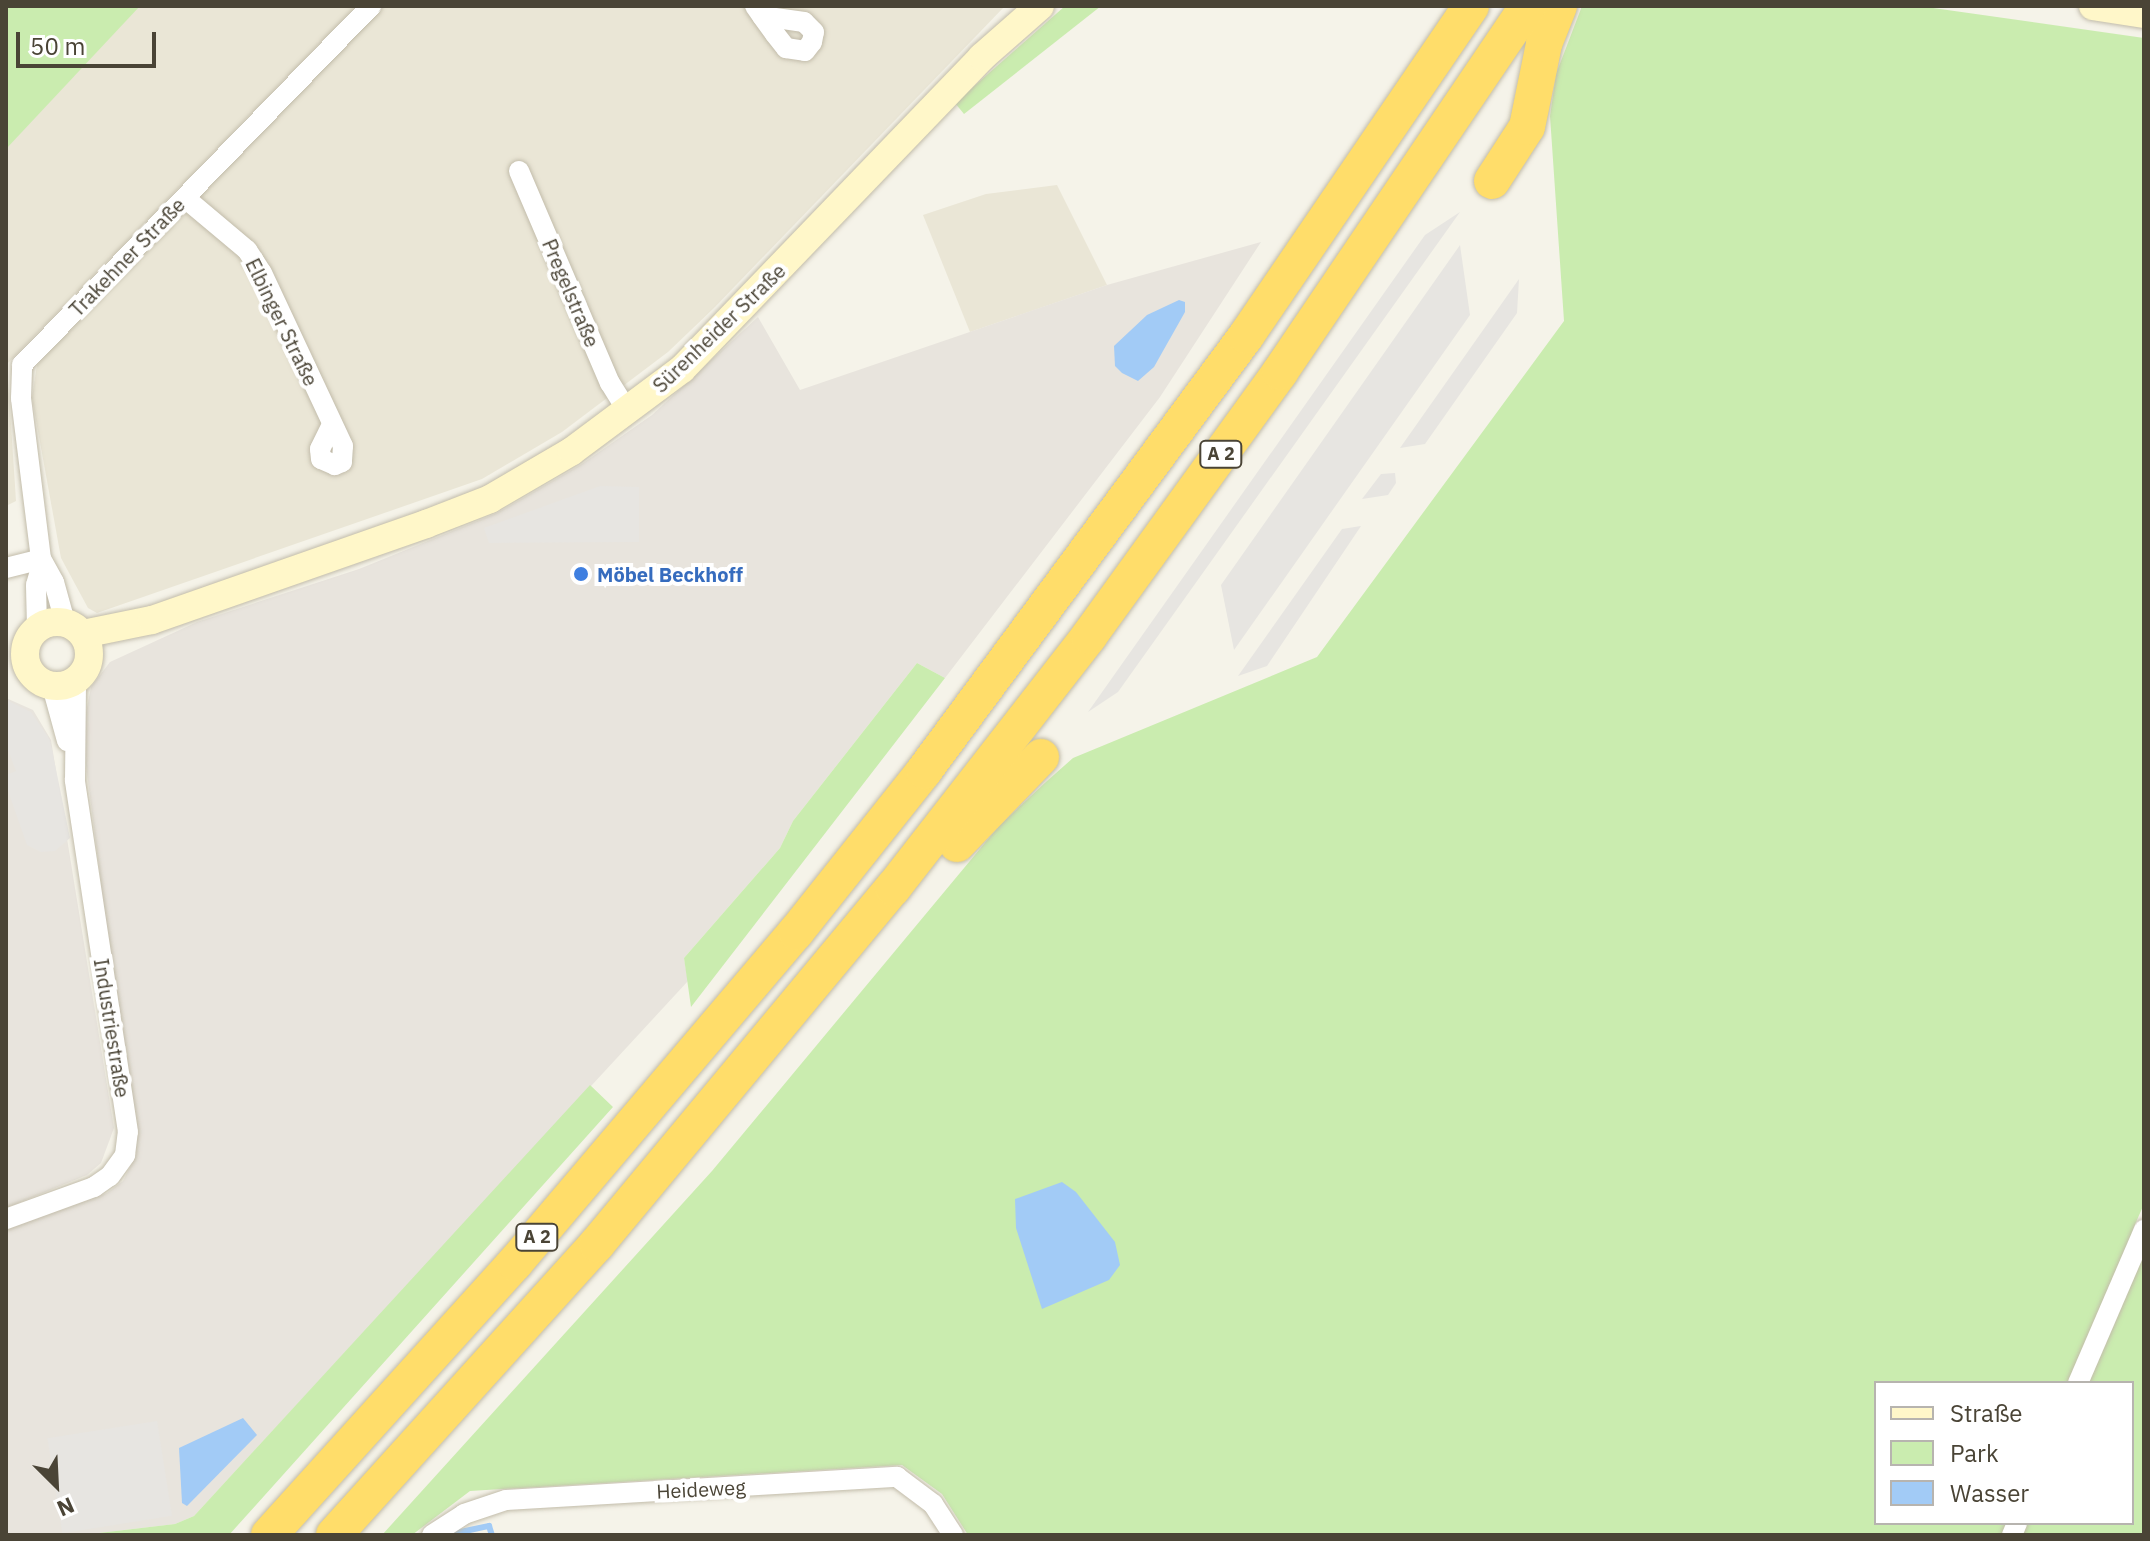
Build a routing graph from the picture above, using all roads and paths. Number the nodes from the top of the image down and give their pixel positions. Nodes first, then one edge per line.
1 (371, 6) edge
2 (1040, 6) edge
3 (1471, 6) edge
4 (1528, 6) edge
5 (1559, 6) edge
6 (2093, 6) edge
7 (2144, 14) edge
8 (519, 171) dead end
9 (1492, 181) dead end
10 (185, 198) junction
11 (628, 412) junction
12 (332, 424) dead end
13 (42, 562) junction
14 (6, 568) edge
15 (47, 657) edge
16 (1041, 757) dead end
17 (893, 888) junction
18 (6, 1219) edge
19 (2144, 1230) edge
20 (2079, 1381) edge
21 (269, 1535) edge
22 (334, 1535) edge
23 (432, 1535) edge
24 (953, 1535) edge

1 - 10 street, Trakehner Straße
2 - 11 main road, Sürenheider Straße
3 - 21 highway, A 2
4 - 17 highway, A 2
5 - 9 highway
6 - 7 main road
8 - 11 street, Pregelstraße
10 - 12 street, Elbinger Straße
10 - 13 street, Trakehner Straße
11 - 15 main road, Sürenheider Straße
13 - 14 street
13 - 15 street, Trakehner Straße
15 - 18 street, Industriestraße
16 - 17 highway
17 - 22 highway, A 2
19 - 20 street
23 - 24 street, Heideweg

